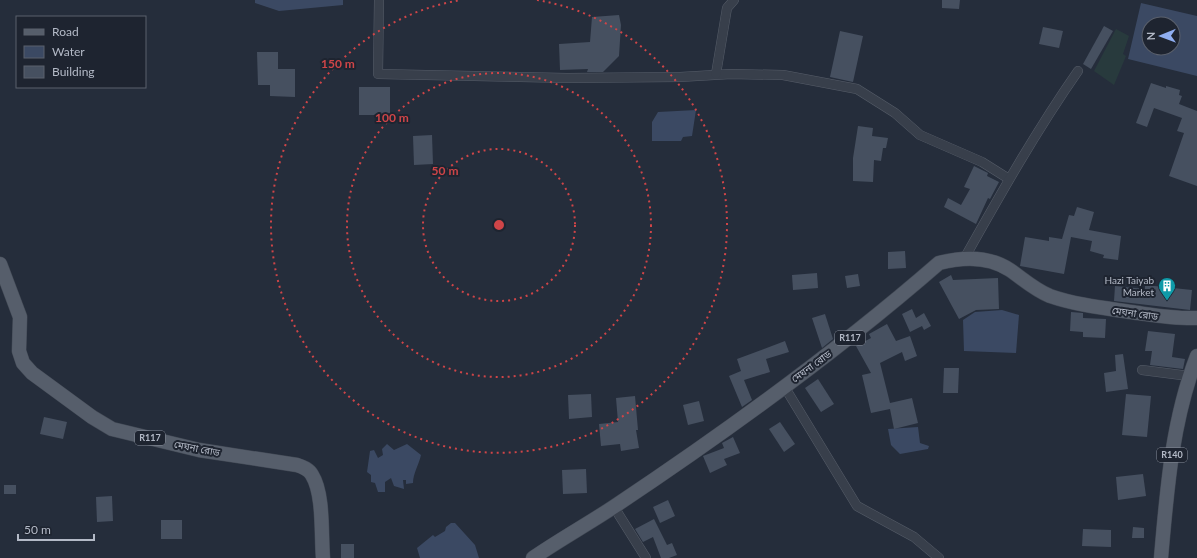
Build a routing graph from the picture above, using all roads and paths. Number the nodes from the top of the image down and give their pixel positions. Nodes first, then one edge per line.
1 (379, 0) edge
2 (734, 0) edge
3 (1078, 71) dead end
4 (716, 74) junction
5 (1009, 178) junction
6 (964, 259) junction
7 (0, 264) edge
8 (1197, 318) edge
9 (1197, 356) edge
10 (1142, 370) dead end
11 (1189, 376) junction
12 (784, 386) junction
13 (614, 507) junction
14 (323, 558) edge
15 (533, 558) edge
16 (646, 558) edge
17 (939, 558) edge
18 (1161, 558) edge

1 - 4 street
2 - 4 street
3 - 5 street
4 - 5 street
5 - 6 street
6 - 8 main road, মেঘনা রোড / R117
6 - 12 main road, মেঘনা রোড / R117
7 - 14 main road, মেঘনা রোড / R117
9 - 11 main road, R140
10 - 11 street
11 - 18 main road, R140
12 - 13 main road, মেঘনা রোড / R117
12 - 17 street
13 - 15 main road, মেঘনা রোড / R117
13 - 16 street

